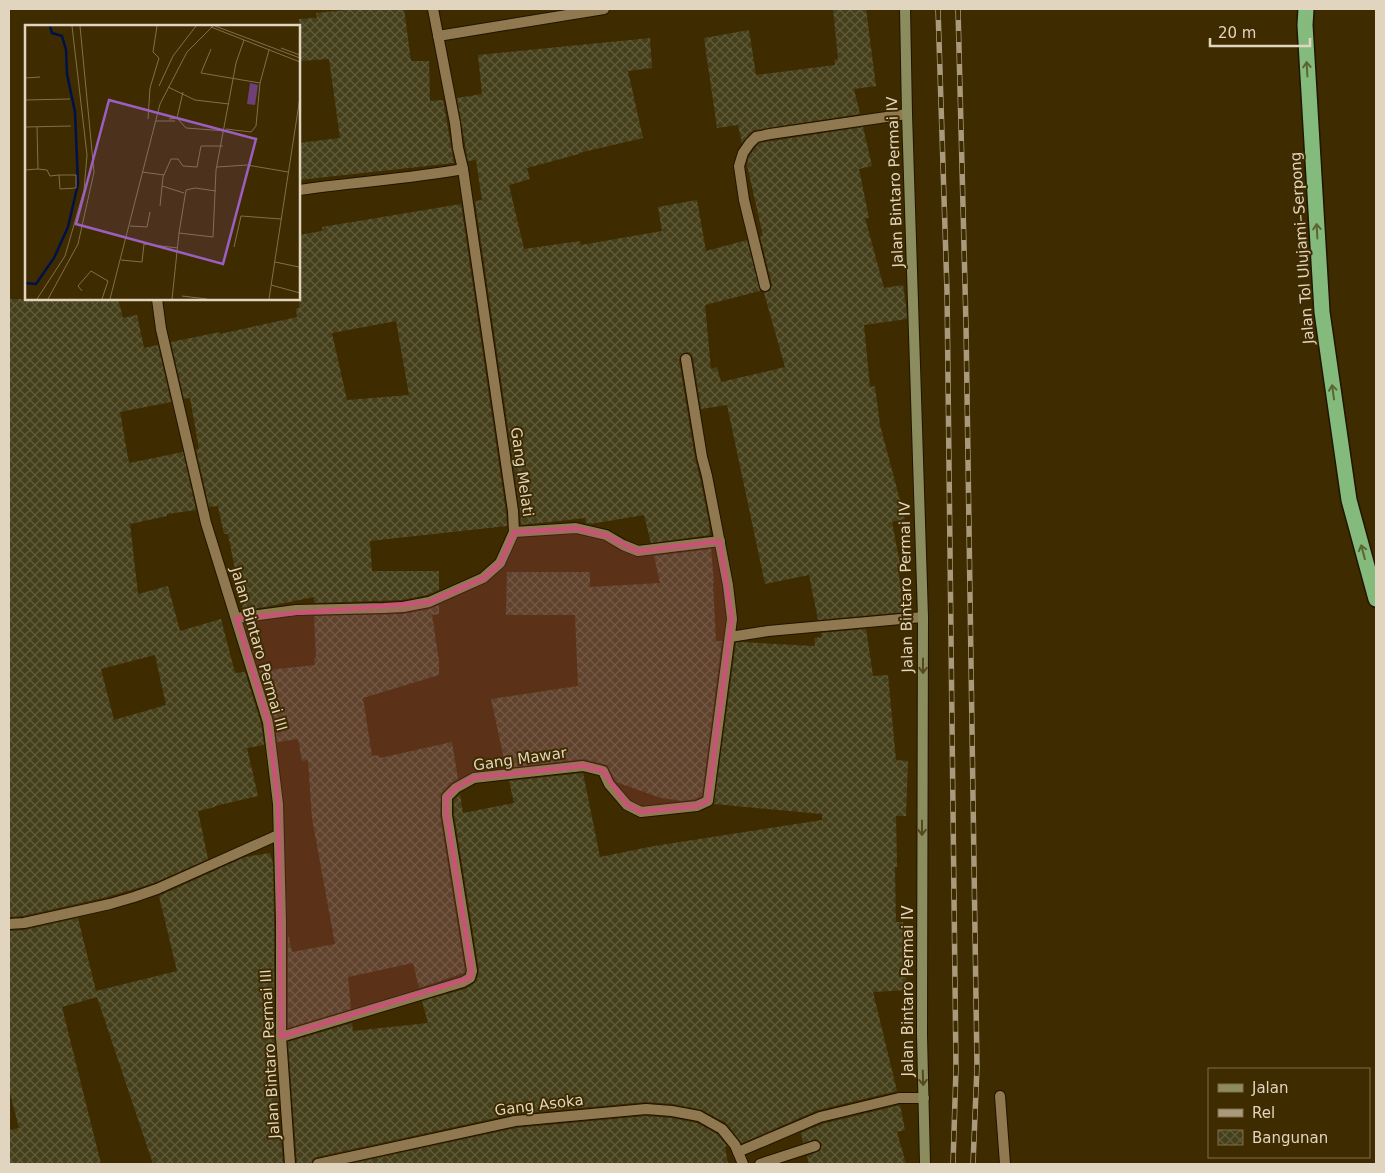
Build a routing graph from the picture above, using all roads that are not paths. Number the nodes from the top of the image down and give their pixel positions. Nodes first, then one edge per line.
1 (433, 9) edge
2 (604, 9) edge
3 (906, 9) edge
4 (1306, 9) edge
5 (438, 36) junction
6 (907, 114) junction
7 (463, 170) junction
8 (300, 190) edge
9 (765, 286) dead end
10 (157, 300) edge
11 (686, 359) dead end
12 (514, 532) junction
13 (720, 541) junction
14 (1376, 599) edge
15 (923, 617) junction
16 (236, 618) junction
17 (730, 637) junction
18 (278, 835) junction
19 (9, 924) edge
20 (281, 1037) junction
21 (1000, 1096) dead end
22 (924, 1098) junction
23 (814, 1146) dead end
24 (738, 1152) junction
25 (290, 1164) edge
26 (318, 1164) edge
27 (743, 1164) edge
28 (760, 1164) edge
29 (925, 1164) edge
30 (1005, 1164) edge

1 - 5 street
2 - 5 street
3 - 6 street, Jalan Bintaro Permai IV
14 -> 4 highway, Jalan Tol Ulujami–Serpong
5 - 7 street
6 - 9 street
6 - 15 street, Jalan Bintaro Permai IV
7 - 8 street
7 - 12 street, Gang Melati
10 - 16 street, Jalan Bintaro Permai III
11 - 13 street
12 - 13 street
12 - 16 street, Gang Melati
13 - 17 street
15 - 17 street
15 -> 22 street, Jalan Bintaro Permai IV
16 - 18 street, Jalan Bintaro Permai III
17 - 20 street, Gang Mawar
18 - 19 street
18 - 20 street, Jalan Bintaro Permai III
20 - 25 street, Jalan Bintaro Permai III
21 - 30 street
22 - 24 street
22 - 29 street, Jalan Bintaro Permai IV
23 - 28 street
24 - 26 street, Gang Asoka
24 - 27 street, Gang Asoka

